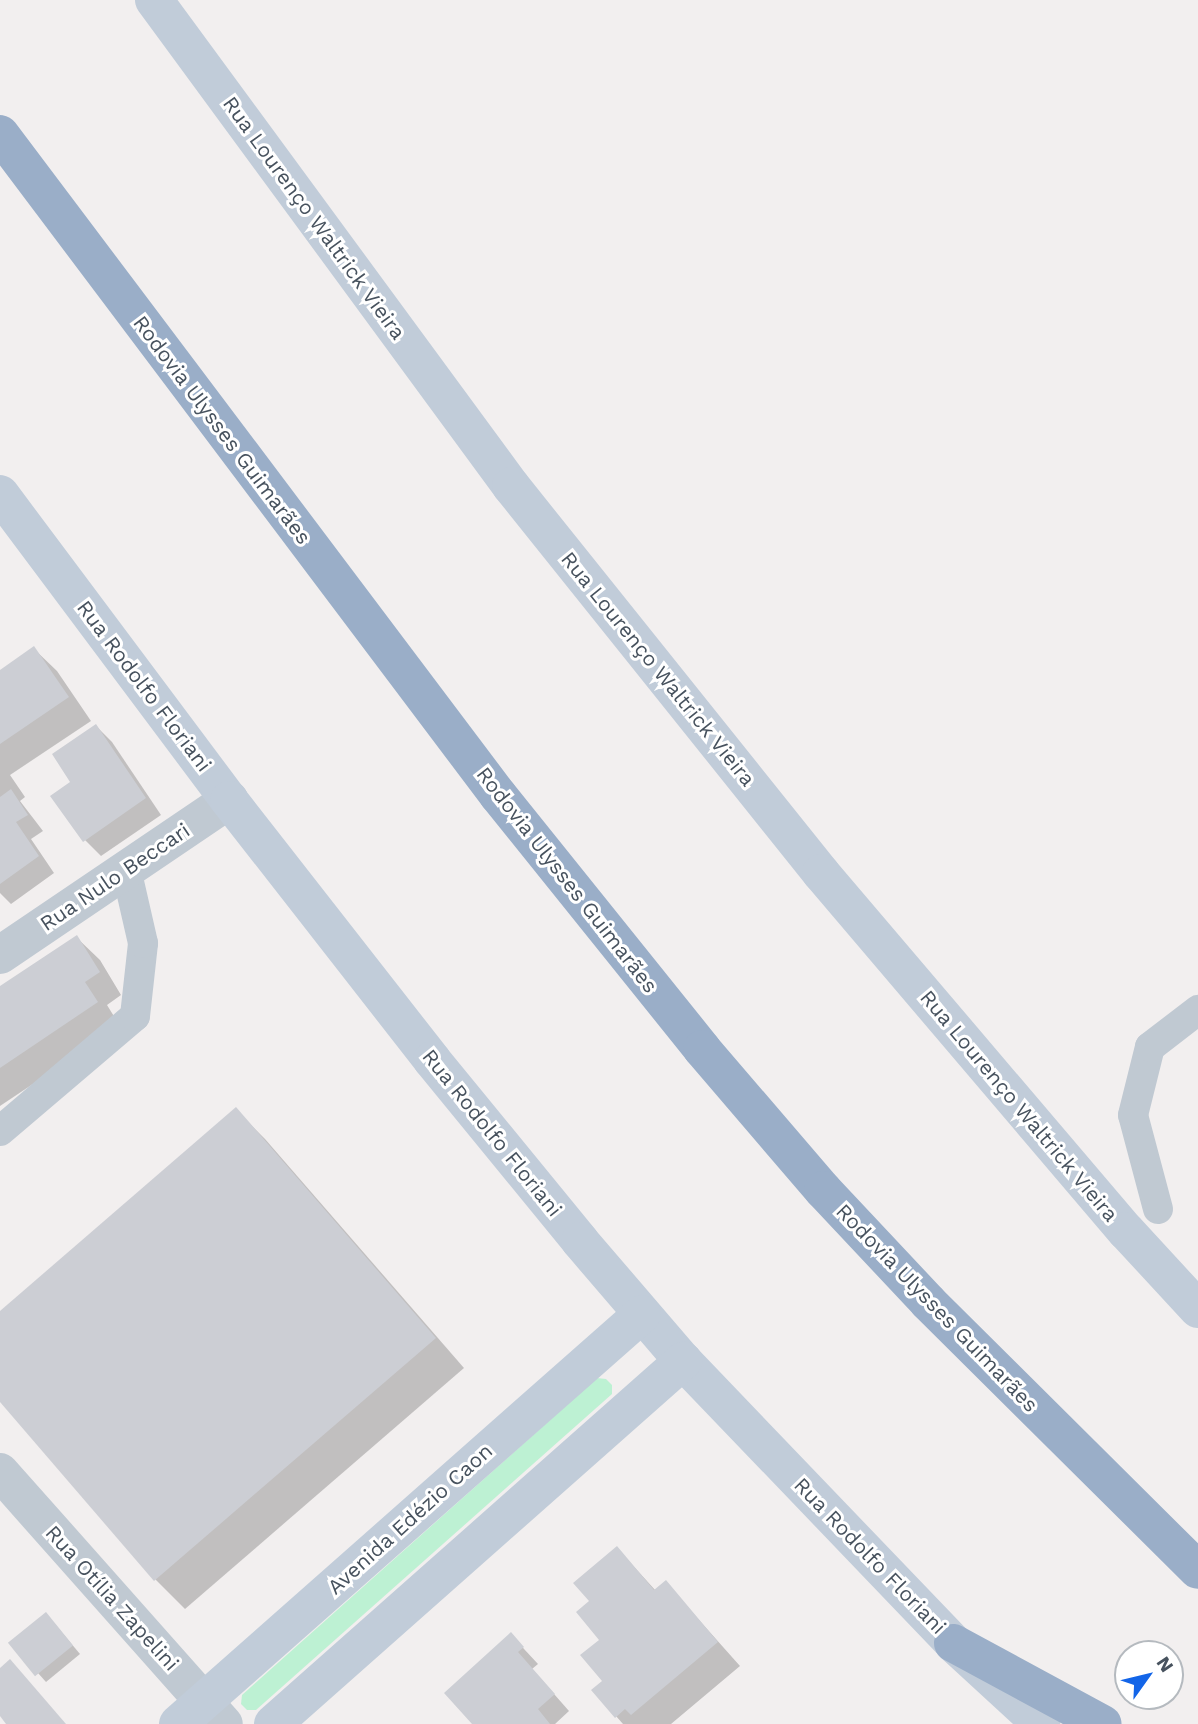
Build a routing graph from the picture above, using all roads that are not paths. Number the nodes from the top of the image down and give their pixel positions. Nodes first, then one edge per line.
1 (153, 0) edge
2 (0, 134) edge
3 (0, 494) edge
4 (229, 800) junction
5 (126, 869) junction
6 (0, 955) edge
7 (1198, 1010) edge
8 (0, 1131) edge
9 (1158, 1209) dead end
10 (1198, 1309) edge
11 (642, 1314) junction
12 (683, 1361) junction
13 (0, 1472) edge
14 (1198, 1570) edge
15 (953, 1643) junction
16 (202, 1716) edge
17 (272, 1724) edge
18 (1041, 1724) edge
19 (1103, 1724) edge

1 - 10 main road, Rua Lourenço Waltrick Vieira
2 - 14 highway, Rodovia Ulysses Guimarães
3 - 4 main road, Rua Rodolfo Floriani
4 - 5 street, Rua Nulo Beccari
4 - 11 main road, Rua Rodolfo Floriani
5 - 6 street, Rua Nulo Beccari
5 - 8 lane
7 - 9 lane
11 - 12 main road, Rua Rodolfo Floriani
11 - 16 main road, Avenida Edézio Caon
12 - 15 main road, Rua Rodolfo Floriani
12 - 17 main road
13 - 16 street, Rua Otília Zapelini
15 - 18 main road, Rua Rodolfo Floriani
15 - 19 highway

